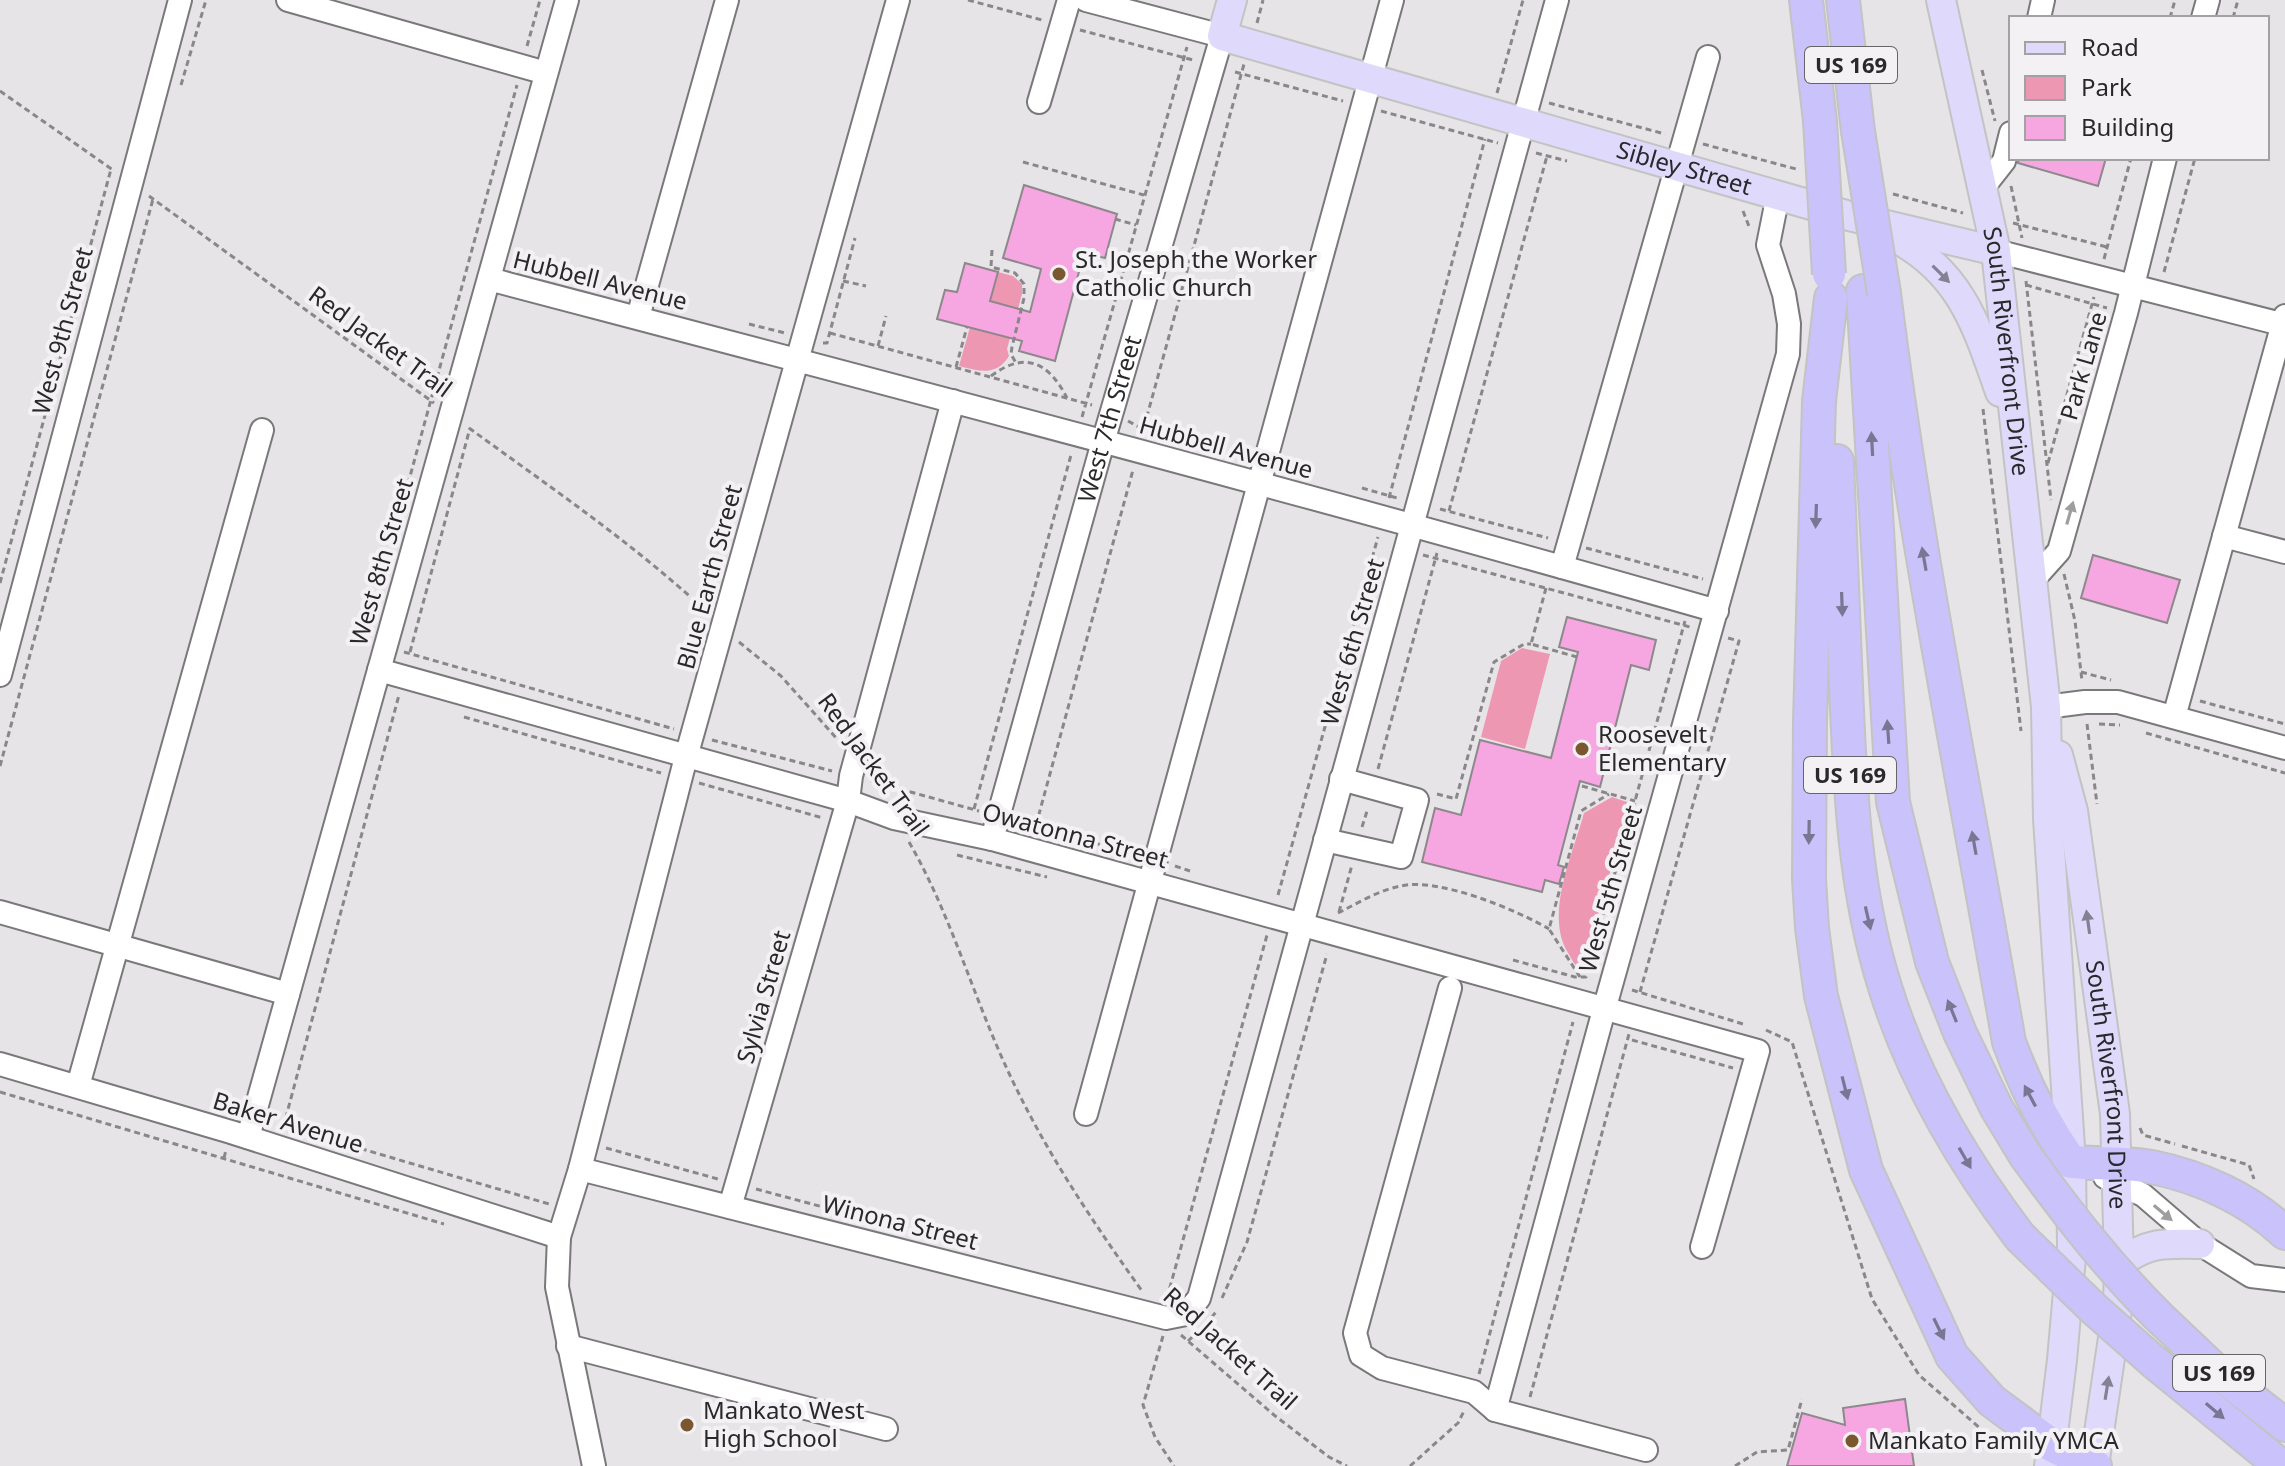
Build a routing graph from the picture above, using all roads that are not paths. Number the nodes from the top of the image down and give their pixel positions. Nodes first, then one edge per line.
1 (180, 0) edge
2 (288, 0) edge
3 (567, 0) edge
4 (727, 0) edge
5 (898, 0) edge
6 (1069, 0) edge
7 (1086, 0) edge
8 (1232, 0) edge
9 (1392, 0) edge
10 (1557, 0) edge
11 (1806, 0) edge
12 (1843, 0) edge
13 (1941, 0) edge
14 (1222, 36) junction
15 (1708, 57) dead end
16 (546, 73) junction
17 (1370, 78) junction
18 (1039, 102) dead end
19 (1521, 135) junction
20 (2009, 141) edge
21 (2164, 160) edge
22 (1678, 165) junction
23 (1982, 189) junction
24 (1775, 209) junction
25 (1853, 217) junction
26 (1996, 251) junction
27 (491, 270) junction
28 (2132, 285) junction
29 (1830, 286) junction
30 (1874, 292) junction
31 (638, 317) junction
32 (2284, 322) edge
33 (799, 348) junction
34 (953, 401) junction
35 (262, 430) dead end
36 (1103, 442) junction
37 (2018, 446) junction
38 (1259, 484) junction
39 (1416, 514) junction
40 (2224, 536) junction
41 (2285, 552) edge
42 (1562, 567) junction
43 (2033, 580) junction
44 (1717, 611) junction
45 (379, 670) junction
46 (0, 675) edge
47 (2046, 707) junction
48 (2174, 717) junction
49 (2285, 748) edge
50 (684, 768) junction
51 (1341, 779) junction
52 (845, 812) junction
53 (992, 839) junction
54 (1325, 840) junction
55 (1150, 883) junction
56 (0, 912) edge
57 (1298, 935) junction
58 (117, 946) junction
59 (1450, 988) dead end
60 (288, 994) junction
61 (1604, 1010) junction
62 (0, 1064) edge
63 (78, 1086) junction
64 (1086, 1114) dead end
65 (248, 1137) junction
66 (2071, 1162) junction
67 (580, 1169) junction
68 (2117, 1174) junction
69 (730, 1207) junction
70 (2285, 1233) edge
71 (559, 1237) junction
72 (2200, 1244) junction
73 (1702, 1247) dead end
74 (2119, 1264) junction
75 (2285, 1280) edge
76 (1163, 1319) joint
77 (568, 1346) junction
78 (1495, 1410) junction
79 (2285, 1425) edge
80 (886, 1429) dead end
81 (1646, 1450) dead end
82 (2051, 1456) edge
83 (594, 1466) edge
84 (2095, 1466) edge
85 (2281, 1466) edge

1 - 46 street, West 9th Street
2 - 16 street
3 - 16 street, West 8th Street
4 - 31 street
5 - 33 street, Blue Earth Street
6 - 18 street
7 - 14 street, Sibley Street
8 - 14 main road, West 7th Street
9 - 17 street
10 - 19 street, West 6th Street
11 - 29 highway, US 169, bridge
12 - 30 highway, US 169, bridge
13 - 23 main road, South Riverfront Drive
14 - 17 main road, Sibley Street
14 - 36 street, West 7th Street
15 - 22 street
16 - 27 street, West 8th Street
17 - 19 main road, Sibley Street
17 - 38 street
19 - 22 main road, Sibley Street
19 - 39 street, West 6th Street
20 - 23 street
21 - 28 street, Park Lane
22 - 24 main road, Sibley Street
22 - 42 street
23 - 26 main road, South Riverfront Drive
24 - 25 main road, Sibley Street
24 - 44 street, West 5th Street
25 - 26 main road, Sibley Street
25 -> 37 main road
26 - 28 street, Sibley Street
26 - 37 main road, South Riverfront Drive
27 - 31 street, Hubbell Avenue
27 - 45 street, West 8th Street
28 - 32 street, Sibley Street
43 -> 28 street, Park Lane
29 -> 82 highway
29 -> 85 highway, US 169, bridge
66 -> 30 highway
79 -> 30 highway, US 169, bridge
31 - 33 street, Hubbell Avenue
32 - 40 street
33 - 34 street, Hubbell Avenue
33 - 50 street, Blue Earth Street
34 - 36 street, Hubbell Avenue
34 - 52 street, Sylvia Street
35 - 58 street
36 - 38 street, Hubbell Avenue
36 - 53 street, West 7th Street
37 - 43 main road, South Riverfront Drive
38 - 39 street, Hubbell Avenue
38 - 55 street
39 - 42 street, Hubbell Avenue
39 - 51 street, West 6th Street
40 - 41 street
40 - 48 street
42 - 44 street, Hubbell Avenue
43 - 47 main road, South Riverfront Drive
44 - 61 street, West 5th Street
45 - 50 street, Owatonna Street
45 - 60 street, West 8th Street
47 - 48 street
47 - 66 main road, South Riverfront Drive
68 -> 47 main road, South Riverfront Drive
48 - 49 street
50 - 52 street, Owatonna Street
50 - 67 street, Blue Earth Street
51 - 54 street, West 6th Street
51 - 54 street
52 - 53 street, Owatonna Street
52 - 69 street, Sylvia Street
53 - 55 street, Owatonna Street
54 - 57 street, West 6th Street
55 - 57 street, Owatonna Street
55 - 64 street
56 - 58 street
57 - 61 street, Owatonna Street
57 - 76 street, West 6th Street
58 - 60 street
58 - 63 street
59 - 78 street
60 - 65 street, West 8th Street
61 - 73 street, Owatonna Street
61 - 78 street, West 5th Street
62 - 63 street, Baker Avenue
63 - 65 street, Baker Avenue
65 - 71 street, Baker Avenue
66 - 68 highway
66 - 82 main road, South Riverfront Drive
67 - 69 street, Winona Street
67 - 71 street, Blue Earth Street
68 - 70 highway
68 -> 72 street
68 - 74 main road, South Riverfront Drive
69 - 76 street, Winona Street
71 - 77 street, Blue Earth Street
72 - 74 main road
72 - 75 street
84 -> 74 main road, South Riverfront Drive
77 - 80 street
77 - 83 street, Blue Earth Street
78 - 81 street
82 - 84 highway

